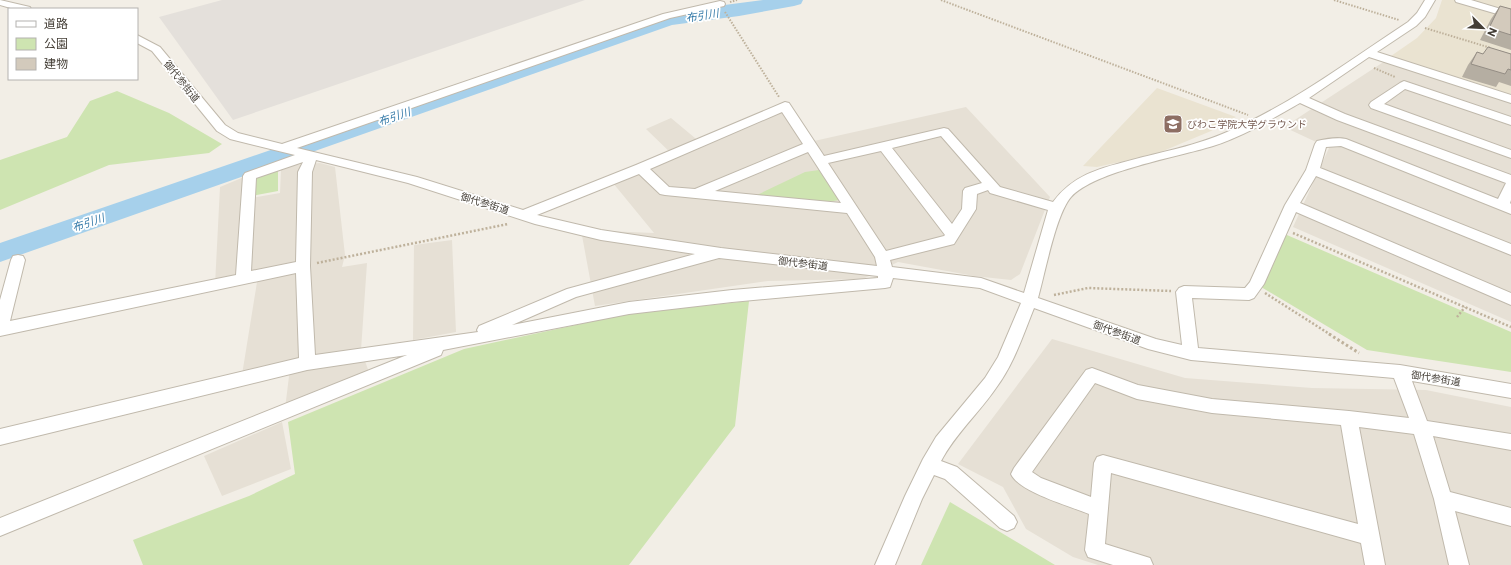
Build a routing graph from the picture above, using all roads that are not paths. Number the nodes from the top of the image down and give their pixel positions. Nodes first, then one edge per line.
1 (1430, 0) edge
2 (1460, 0) edge
3 (0, 2) edge
4 (720, 4) road end
5 (22, 8) edge
6 (1511, 15) edge
7 (138, 39) edge
8 (1369, 59) junction
9 (1300, 98) junction
10 (1511, 99) edge
11 (1511, 121) edge
12 (810, 146) junction
13 (884, 146) junction
14 (296, 152) junction
15 (1511, 154) edge
16 (820, 161) junction
17 (640, 168) junction
18 (1312, 170) junction
19 (1511, 180) edge
20 (991, 185) junction
21 (1511, 186) edge
22 (698, 194) junction
23 (1292, 205) junction
24 (1506, 207) edge
25 (1056, 208) junction
26 (851, 209) junction
27 (530, 217) junction
28 (952, 234) junction
29 (1511, 250) edge
30 (721, 253) junction
31 (882, 257) junction
32 (18, 260) dead end
33 (303, 266) junction
34 (886, 273) junction
35 (243, 278) junction
36 (1511, 299) edge
37 (1030, 300) junction
38 (0, 329) edge
39 (457, 342) junction
40 (1191, 354) junction
41 (306, 363) junction
42 (1400, 372) junction
43 (1511, 391) edge
44 (1349, 418) junction
45 (1421, 427) junction
46 (0, 437) edge
47 (1511, 442) edge
48 (929, 465) junction
49 (1443, 499) junction
50 (1099, 509) junction
51 (1511, 517) edge
52 (1007, 522) dead end
53 (0, 527) edge
54 (1370, 536) junction
55 (885, 565) edge
56 (1143, 565) edge
57 (1375, 565) edge
58 (1459, 565) edge

1 - 8 street
2 - 6 street
3 - 5 street
4 - 14 street
7 - 14 street, 御代参街道
8 - 9 street
8 - 10 street
9 - 19 street
9 - 25 street
11 - 15 street
12 - 16 street
12 - 17 street
12 - 22 street
13 - 16 street
13 - 20 street
13 - 28 street
14 - 27 street, 御代参街道
14 - 33 street
14 - 35 street
16 - 26 street
17 - 22 street
17 - 27 street
18 - 23 street
18 - 24 street
18 - 29 street
20 - 25 street
20 - 28 street
21 - 24 street
22 - 26 street
23 - 36 street
23 - 40 street
25 - 37 street
26 - 31 street
27 - 30 street, 御代参街道
28 - 31 street
30 - 34 street, 御代参街道
30 - 39 street
31 - 34 street
32 - 38 street
33 - 35 street
33 - 41 street
34 - 37 street, 御代参街道
34 - 39 street
35 - 38 street
37 - 40 street, 御代参街道
37 - 48 street
39 - 41 street
39 - 53 street
40 - 42 street, 御代参街道
41 - 46 street
42 - 43 street, 御代参街道
42 - 45 street
44 - 45 street
44 - 50 street
44 - 54 street
45 - 47 street
45 - 49 street
48 - 52 street
48 - 55 street
49 - 51 street
49 - 58 street
50 - 54 street
50 - 56 street
54 - 57 street

